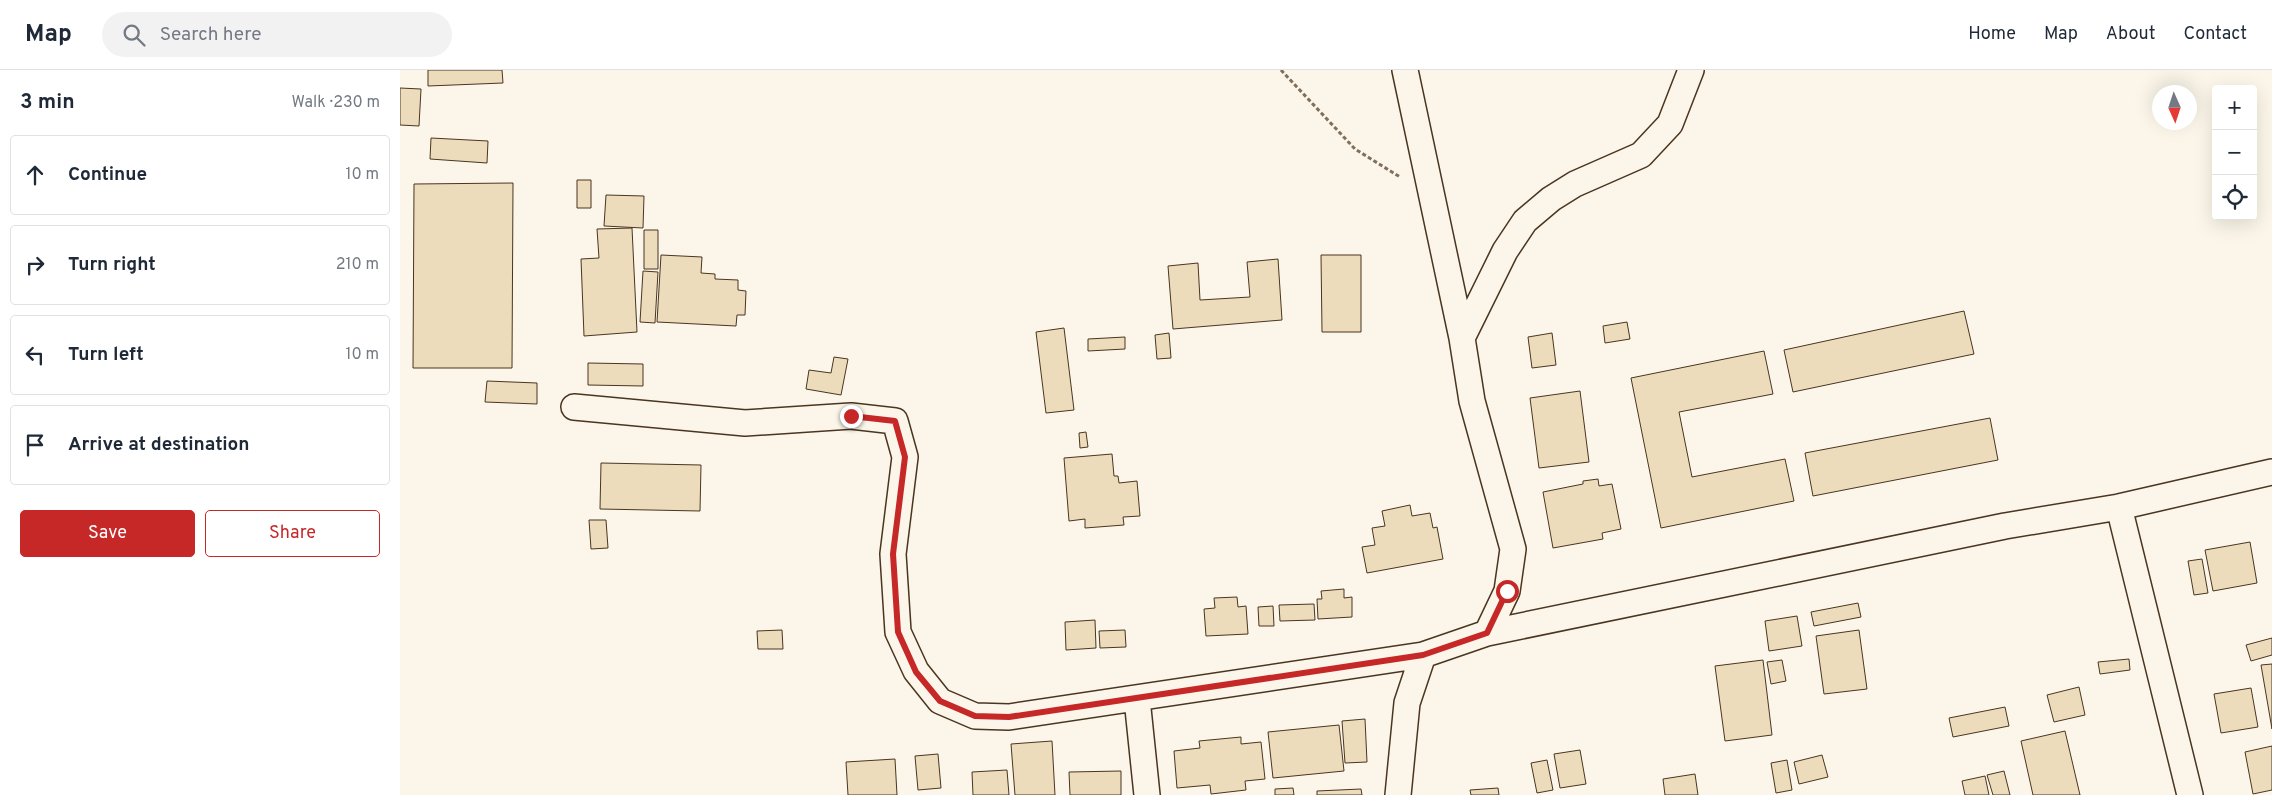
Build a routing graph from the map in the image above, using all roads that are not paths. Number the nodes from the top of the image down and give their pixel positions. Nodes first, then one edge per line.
1 (1406, 70) edge
2 (1691, 70) edge
3 (1462, 338) junction
4 (574, 407) dead end
5 (2272, 472) edge
6 (2119, 507) junction
7 (1487, 633) junction
8 (1423, 655) junction
9 (1137, 698) junction
10 (1147, 795) edge
11 (1398, 795) edge
12 (2190, 795) edge

1 - 3 street
2 - 3 street
3 - 7 street
4 - 9 street
5 - 6 street
6 - 7 street
6 - 12 street
7 - 8 street
8 - 9 street
8 - 11 street
9 - 10 street

